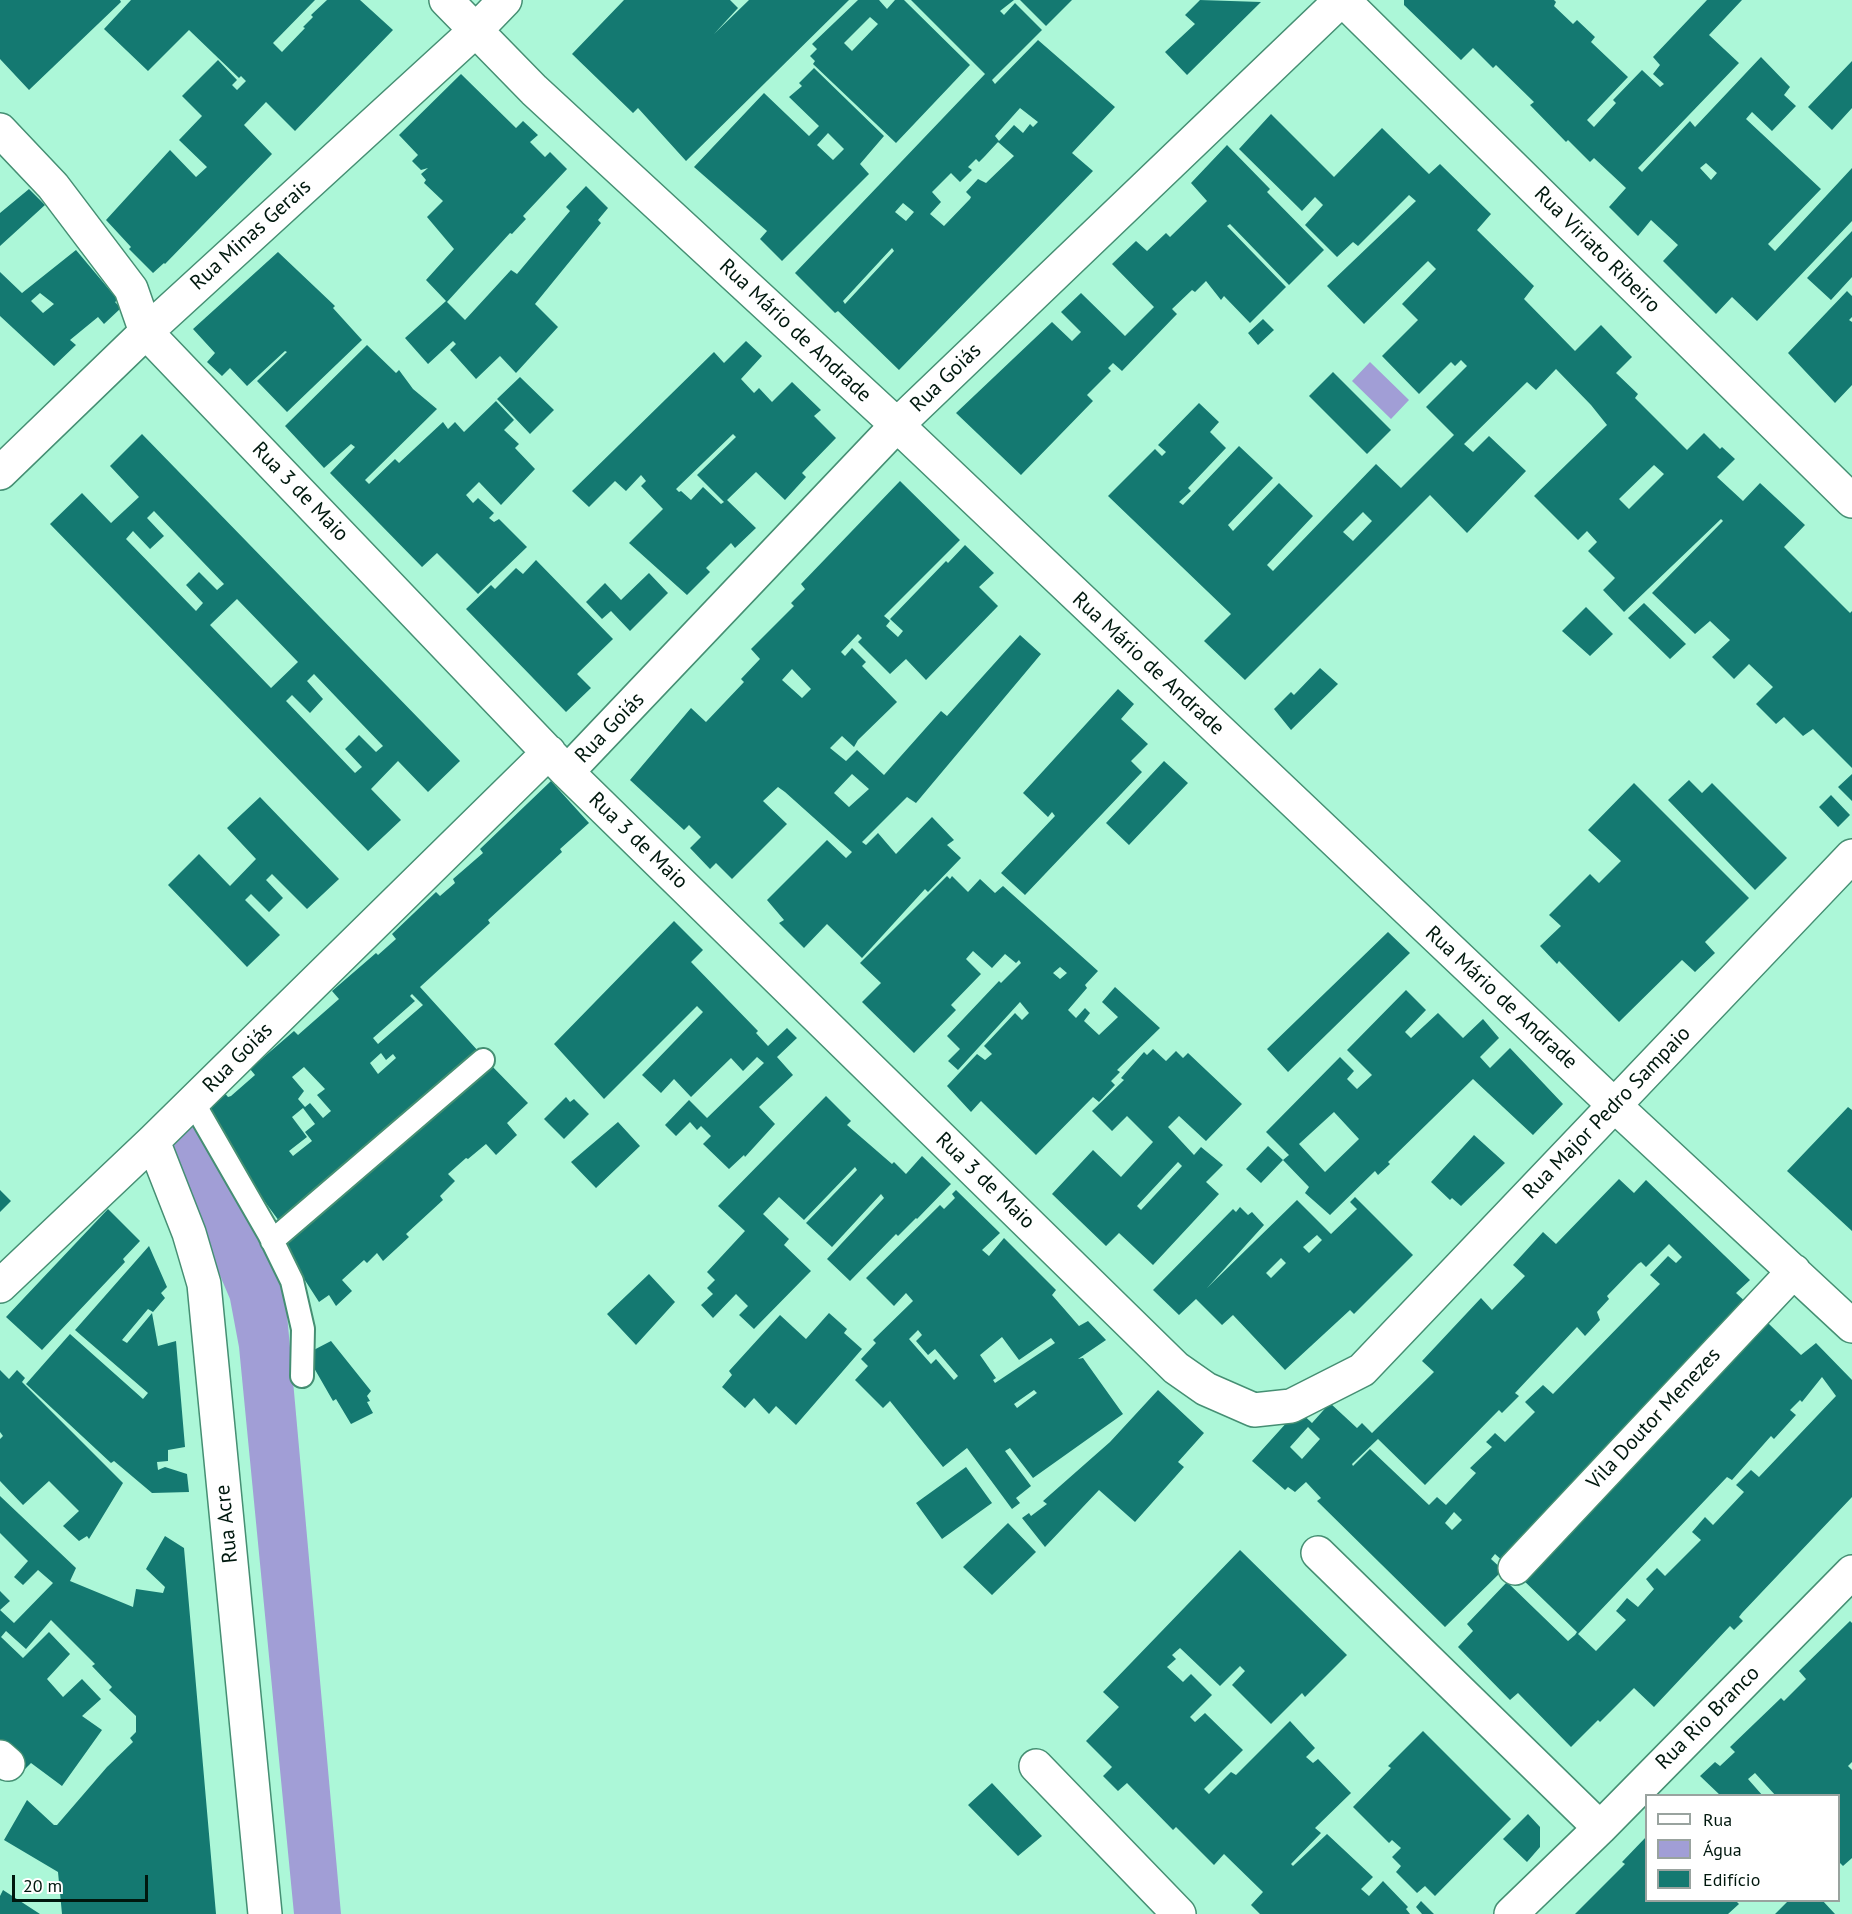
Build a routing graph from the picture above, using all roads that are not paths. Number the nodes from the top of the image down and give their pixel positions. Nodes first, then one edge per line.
1 (446, 0) edge
2 (505, 0) edge
3 (1342, 0) edge
4 (476, 30) junction
5 (0, 130) edge
6 (146, 332) junction
7 (897, 425) junction
8 (0, 473) edge
9 (1852, 501) edge
10 (558, 762) junction
11 (1852, 856) edge
12 (483, 1060) dead end
13 (193, 1102) junction
14 (1614, 1105) junction
15 (153, 1141) junction
16 (272, 1241) junction
17 (1794, 1271) junction
18 (0, 1286) edge
19 (1852, 1326) edge
20 (1362, 1370) joint
21 (302, 1376) dead end
22 (1318, 1553) dead end
23 (1515, 1568) dead end
24 (1852, 1572) edge
25 (1036, 1766) dead end
26 (1600, 1828) junction
27 (265, 1914) edge
28 (1179, 1914) edge
29 (1511, 1914) edge

1 - 4 street, Rua Mário de Andrade
2 - 4 street, Rua Minas Gerais
3 - 7 street, Rua Goiás
3 - 9 street, Rua Viriato Ribeiro
4 - 6 street, Rua Minas Gerais
4 - 7 street, Rua Mário de Andrade
5 - 6 street, Rua 3 de Maio
6 - 8 street, Rua Minas Gerais
6 - 10 street, Rua 3 de Maio
7 - 10 street, Rua Goiás
7 - 14 street, Rua Mário de Andrade
10 - 13 street, Rua Goiás
10 - 20 street, Rua 3 de Maio
11 - 14 street, Rua Major Pedro Sampaio
12 - 16 lane
13 - 15 street, Rua Goiás
13 - 16 lane
14 - 17 street, Rua Mário de Andrade
14 - 20 street, Rua Major Pedro Sampaio
15 - 18 street, Rua Goiás
15 - 27 street, Rua Acre
16 - 21 lane
17 - 19 street, Rua Mário de Andrade
17 - 23 street, Vila Doutor Menezes
22 - 26 street
24 - 26 street, Rua Rio Branco
25 - 28 street
26 - 29 street, Rua Rio Branco

